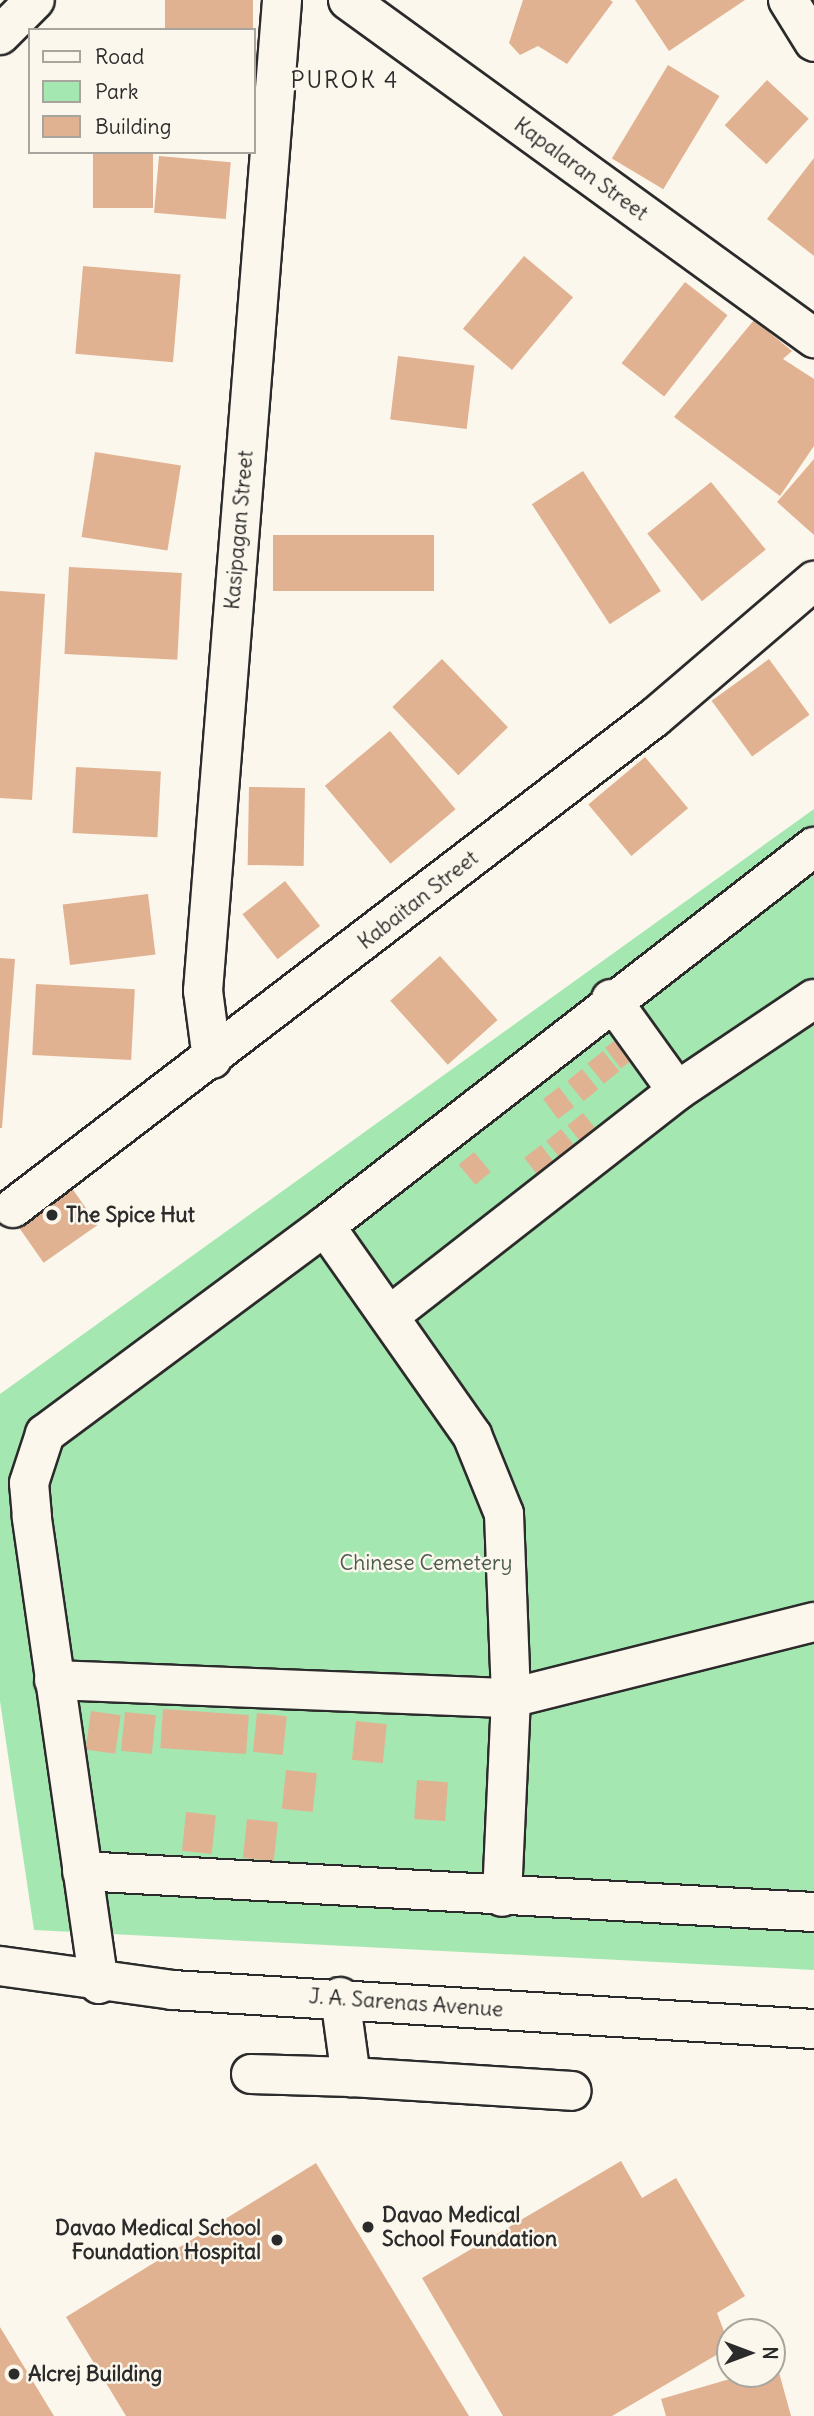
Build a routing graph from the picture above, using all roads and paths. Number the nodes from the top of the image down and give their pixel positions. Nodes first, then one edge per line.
1 (35, 0) edge
2 (282, 0) edge
3 (348, 0) edge
4 (788, 0) edge
5 (0, 35) edge
6 (814, 42) edge
7 (814, 338) edge
8 (814, 581) edge
9 (814, 847) edge
10 (611, 999) junction
11 (814, 999) edge
12 (212, 1059) junction
13 (677, 1091) junction
14 (13, 1208) dead end
15 (325, 1226) junction
16 (389, 1316) junction
17 (814, 1622) edge
18 (54, 1680) junction
19 (511, 1698) junction
20 (82, 1871) junction
21 (502, 1897) junction
22 (814, 1912) edge
23 (0, 1966) edge
24 (99, 1983) junction
25 (340, 1997) junction
26 (814, 2029) edge
27 (251, 2074) dead end
28 (351, 2077) junction
29 (572, 2091) dead end

1 - 5 street
2 - 12 street, Kasipagan Street
3 - 7 street, Kapalaran Street
4 - 6 street
8 - 12 street, Kabaitan Street
9 - 10 street
10 - 13 street
10 - 15 street
11 - 13 street
12 - 14 street, Kabaitan Street
13 - 16 street
15 - 16 street
15 - 18 street
16 - 19 street
17 - 19 street
18 - 19 street
18 - 20 street
19 - 21 street
20 - 21 street
20 - 24 street
21 - 22 street
23 - 24 street, J. A. Sarenas Avenue
24 - 25 street, J. A. Sarenas Avenue
25 - 26 street, J. A. Sarenas Avenue
25 - 28 street
27 - 28 street
28 - 29 street

